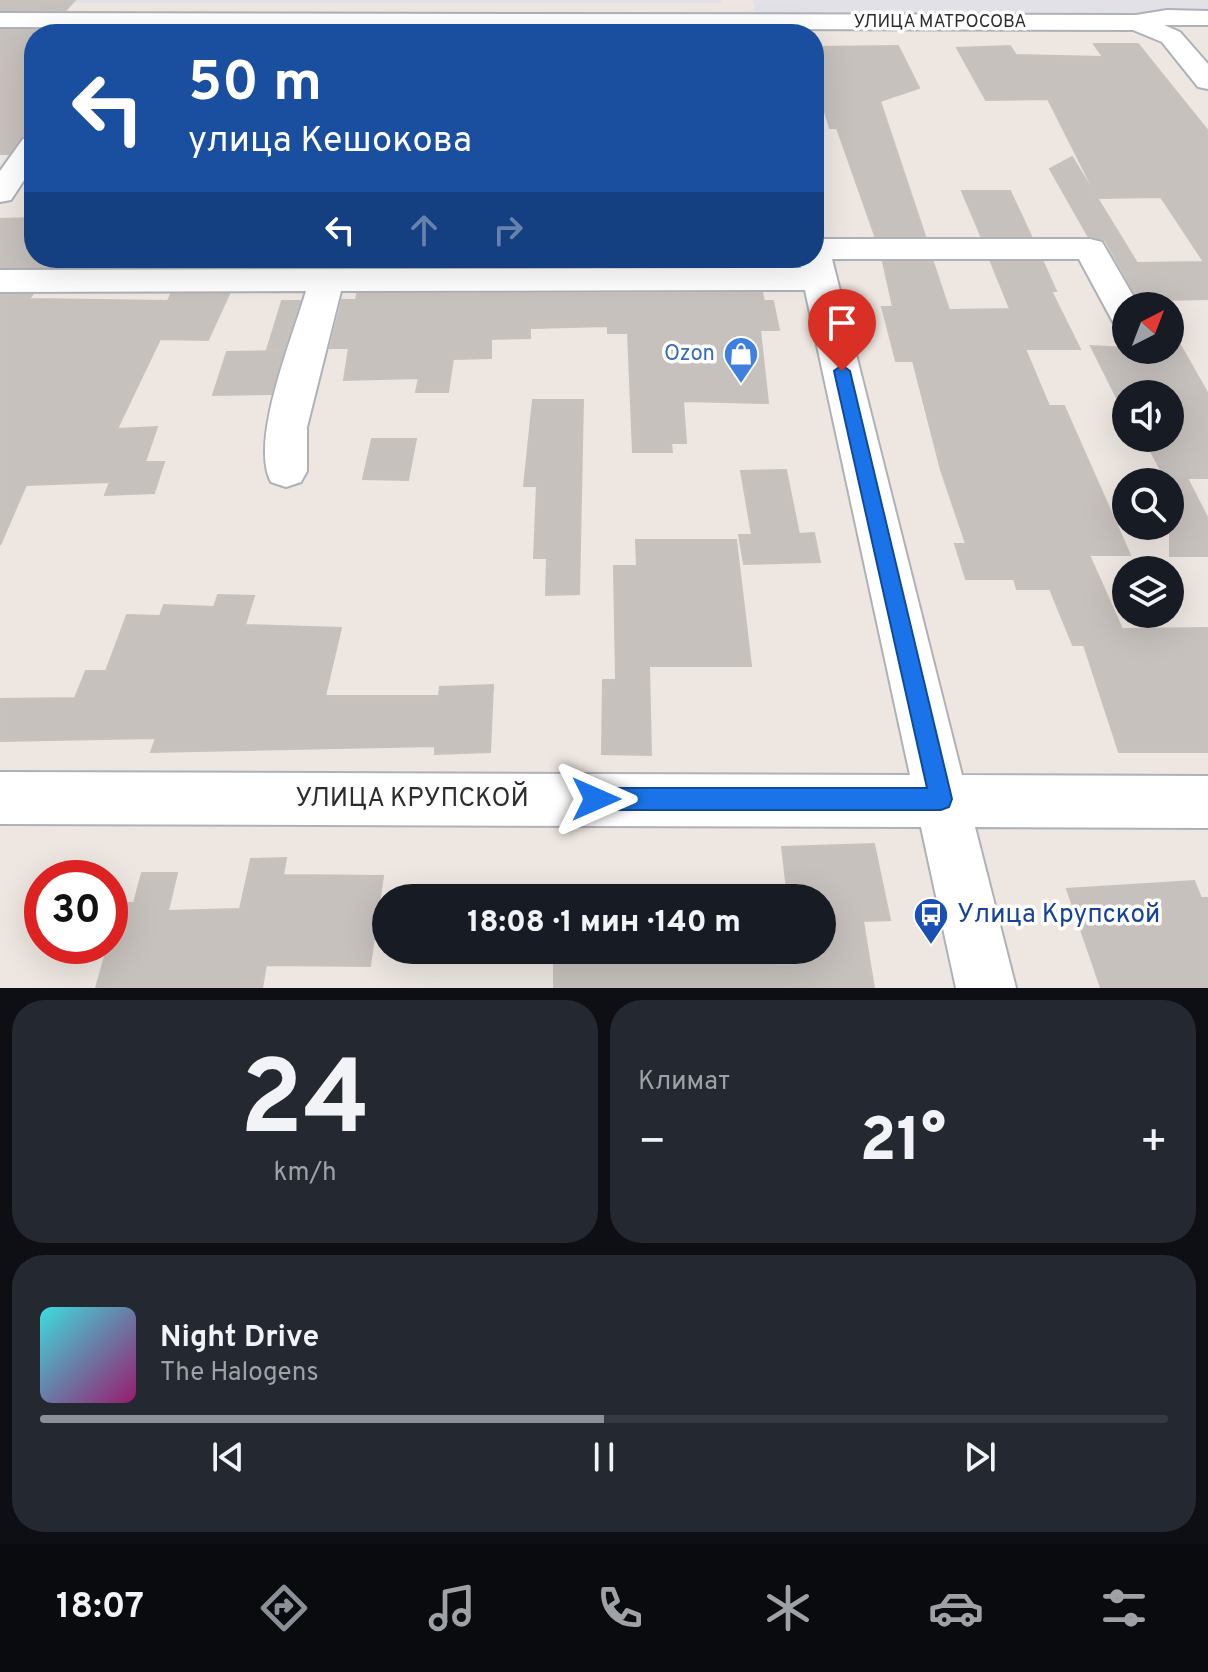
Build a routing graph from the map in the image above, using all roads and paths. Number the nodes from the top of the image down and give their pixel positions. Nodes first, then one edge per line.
1 (757, 18) edge
2 (1208, 18) edge
3 (0, 20) edge
4 (1136, 23) junction
5 (227, 24) edge
6 (517, 24) edge
7 (1208, 81) edge
8 (24, 158) edge
9 (0, 193) edge
10 (824, 260) edge
11 (629, 268) edge
12 (818, 268) edge
13 (0, 281) edge
14 (326, 281) junction
15 (1114, 292) edge
16 (286, 471) dead end
17 (0, 798) edge
18 (941, 799) junction
19 (1208, 802) edge
20 (986, 988) edge

1 - 4 street, УЛИЦА МАТРОСОВА
1 - 6 street, УЛИЦА МАТРОСОВА
2 - 4 street, УЛИЦА МАТРОСОВА
3 - 5 street, УЛИЦА МАТРОСОВА
4 - 7 street
8 - 9 street
10 - 15 street
11 - 14 street
12 - 18 street
13 - 14 street
14 - 16 street
17 - 18 street, УЛИЦА КРУПСКОЙ
18 - 19 street, УЛИЦА КРУПСКОЙ
18 - 20 street

